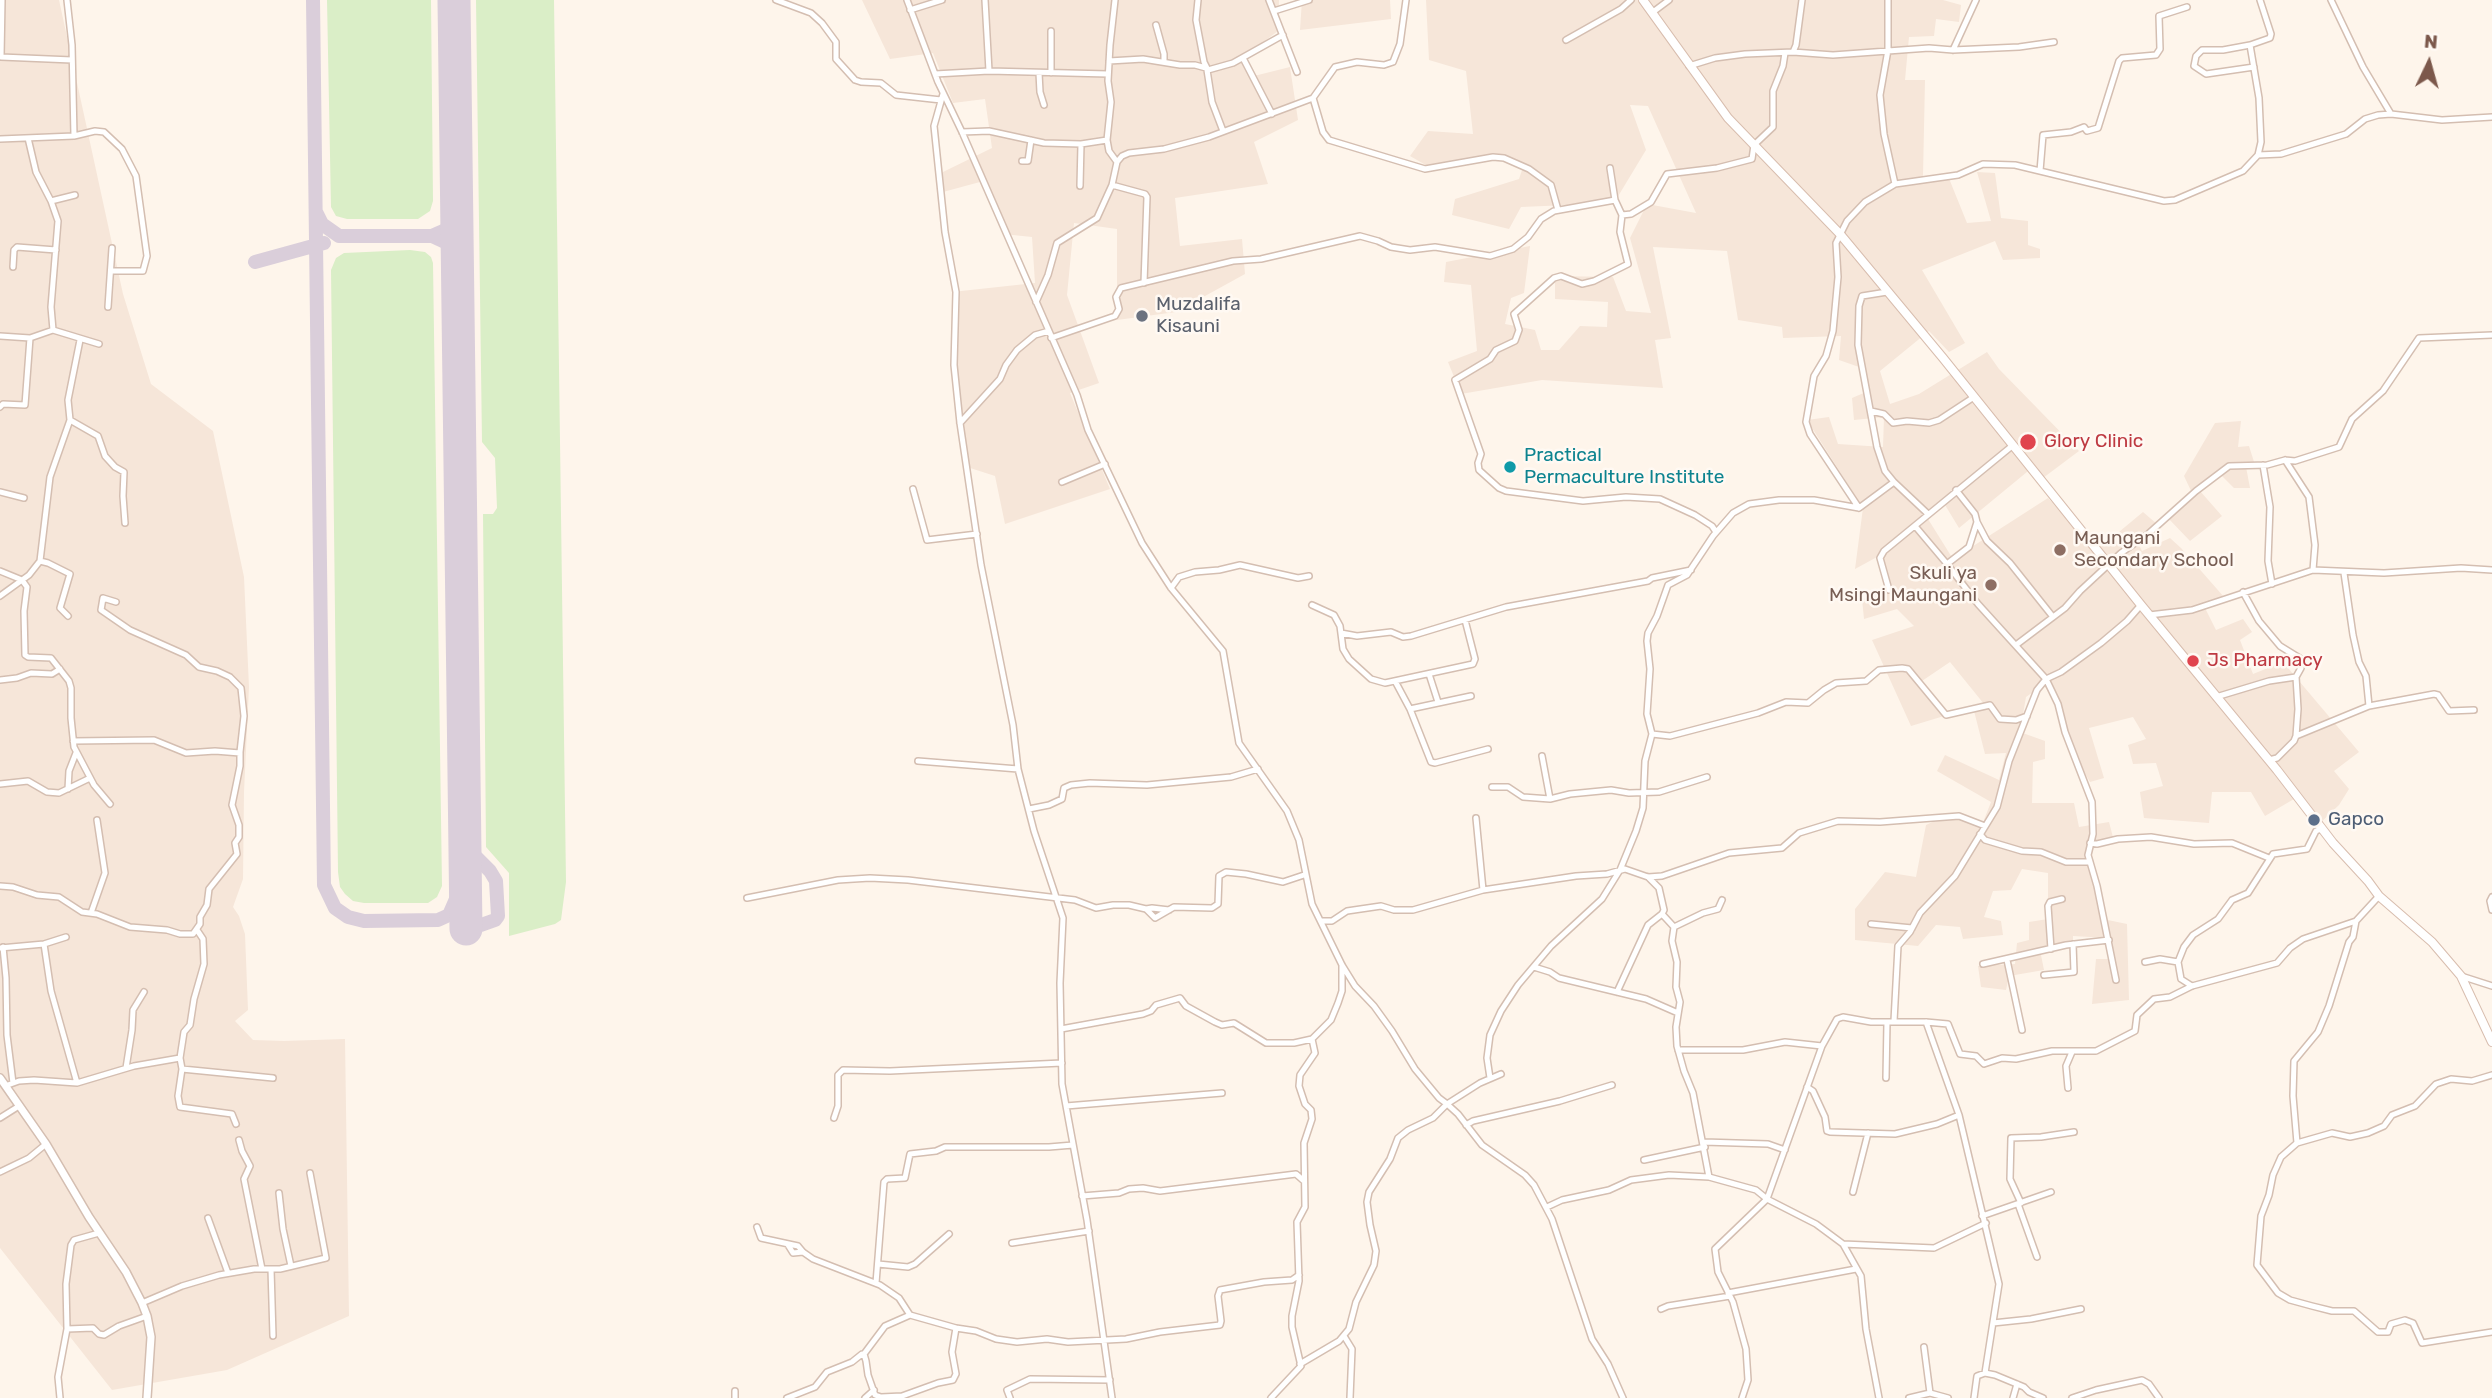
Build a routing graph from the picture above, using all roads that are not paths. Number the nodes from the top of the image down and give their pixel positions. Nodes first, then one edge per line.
1 (2, 0) edge
2 (67, 0) edge
3 (776, 0) edge
4 (906, 0) edge
5 (942, 0) edge
6 (985, 0) edge
7 (1115, 0) edge
8 (1198, 0) edge
9 (1269, 0) edge
10 (1309, 0) edge
11 (1406, 0) edge
12 (1631, 0) edge
13 (1643, 0) edge
14 (1669, 0) edge
15 (1802, 0) edge
16 (1888, 0) edge
17 (1976, 0) edge
18 (2260, 0) edge
19 (2332, 0) edge
20 (2187, 7) dead end
21 (910, 10) junction
22 (1274, 11) junction
23 (1653, 12) junction
24 (1156, 24) dead end
25 (1051, 31) dead end
26 (1283, 35) junction
27 (1566, 40) dead end
28 (2054, 42) dead end
29 (2250, 45) junction
30 (1888, 50) junction
31 (1953, 50) junction
32 (1793, 51) junction
33 (1785, 53) junction
34 (1243, 58) junction
35 (72, 60) junction
36 (1109, 61) junction
37 (1164, 62) junction
38 (1689, 66) junction
39 (2254, 66) junction
40 (1206, 69) junction
41 (989, 71) junction
42 (1297, 72) dead end
43 (1039, 73) junction
44 (1051, 73) junction
45 (935, 74) junction
46 (1108, 74) junction
47 (942, 97) junction
48 (1313, 98) junction
49 (1045, 105) dead end
50 (1272, 114) junction
51 (2391, 114) junction
52 (2492, 117) edge
53 (1223, 131) junction
54 (962, 132) junction
55 (74, 136) junction
56 (27, 138) junction
57 (0, 139) edge
58 (1031, 140) junction
59 (1107, 140) junction
60 (1081, 144) junction
61 (1757, 148) junction
62 (2258, 155) junction
63 (1021, 162) dead end
64 (1117, 162) junction
65 (1610, 168) dead end
66 (2040, 171) junction
67 (1112, 184) junction
68 (1895, 184) junction
69 (1080, 186) dead end
70 (75, 194) dead end
71 (1615, 200) junction
72 (51, 201) junction
73 (1558, 210) junction
74 (1622, 215) junction
75 (1840, 234) junction
76 (112, 248) dead end
77 (56, 250) junction
78 (13, 267) dead end
79 (112, 271) junction
80 (1144, 284) junction
81 (1887, 292) junction
82 (1036, 302) junction
83 (108, 307) dead end
84 (53, 330) junction
85 (1050, 334) junction
86 (1, 335) edge
87 (2492, 335) edge
88 (30, 338) junction
89 (80, 340) junction
90 (99, 344) dead end
91 (1975, 397) junction
92 (0, 407) edge
93 (1871, 411) junction
94 (70, 420) junction
95 (960, 423) junction
96 (2012, 446) junction
97 (2285, 460) junction
98 (1105, 464) junction
99 (2263, 465) junction
100 (1062, 482) dead end
101 (1894, 482) junction
102 (913, 489) dead end
103 (1956, 490) junction
104 (0, 492) edge
105 (24, 498) dead end
106 (1860, 508) junction
107 (1928, 514) junction
108 (1978, 522) junction
109 (125, 523) dead end
110 (1915, 526) junction
111 (1716, 532) junction
112 (977, 534) junction
113 (40, 561) junction
114 (1947, 564) junction
115 (2109, 564) junction
116 (1690, 570) junction
117 (2313, 570) junction
118 (2492, 570) edge
119 (0, 571) edge
120 (2344, 573) junction
121 (1309, 576) dead end
122 (22, 580) junction
123 (2272, 584) junction
124 (1171, 588) junction
125 (1889, 590) dead end
126 (2243, 592) junction
127 (0, 596) edge
128 (116, 602) dead end
129 (1312, 605) dead end
130 (2141, 605) junction
131 (2149, 615) junction
132 (68, 616) dead end
133 (2053, 617) junction
134 (1465, 620) junction
135 (1341, 633) junction
136 (2016, 645) junction
137 (60, 669) junction
138 (1429, 674) junction
139 (2296, 677) junction
140 (2046, 679) junction
141 (0, 680) edge
142 (1395, 681) junction
143 (1471, 696) dead end
144 (2216, 697) junction
145 (1438, 702) junction
146 (2369, 706) junction
147 (1410, 709) junction
148 (2474, 710) dead end
149 (2027, 716) junction
150 (1652, 734) junction
151 (2295, 736) junction
152 (74, 741) junction
153 (1488, 749) dead end
154 (76, 752) junction
155 (240, 753) junction
156 (1542, 755) dead end
157 (2269, 760) junction
158 (918, 761) dead end
159 (1018, 769) junction
160 (1258, 769) junction
161 (1707, 777) dead end
162 (90, 778) junction
163 (0, 783) edge
164 (1492, 787) dead end
165 (68, 789) junction
166 (1643, 794) junction
167 (1550, 799) junction
168 (110, 804) dead end
169 (1029, 809) junction
170 (1476, 818) dead end
171 (97, 820) dead end
172 (1985, 826) junction
173 (2321, 829) junction
174 (1979, 834) junction
175 (2090, 843) junction
176 (2269, 858) junction
177 (2090, 862) junction
178 (1620, 870) junction
179 (1304, 876) junction
180 (1648, 877) junction
181 (0, 886) edge
182 (1483, 890) junction
183 (2379, 896) junction
184 (2492, 897) edge
185 (747, 898) dead end
186 (1056, 898) junction
187 (2062, 899) dead end
188 (1722, 900) dead end
189 (1146, 909) junction
190 (1169, 910) junction
191 (2492, 910) edge
192 (91, 913) junction
193 (1662, 914) junction
194 (1321, 921) junction
195 (2356, 921) junction
196 (1871, 924) dead end
197 (1674, 927) junction
198 (1912, 928) junction
199 (197, 929) junction
200 (66, 937) dead end
201 (2109, 940) junction
202 (44, 944) junction
203 (2073, 944) junction
204 (2, 948) edge
205 (2051, 949) junction
206 (2007, 960) junction
207 (2145, 962) dead end
208 (2178, 962) junction
209 (1983, 964) dead end
210 (1342, 965) junction
211 (1534, 967) junction
212 (2044, 975) dead end
213 (2461, 976) junction
214 (2116, 980) dead end
215 (2192, 986) junction
216 (2492, 986) edge
217 (144, 992) dead end
218 (1617, 992) junction
219 (1678, 1013) junction
220 (1890, 1021) junction
221 (1926, 1022) junction
222 (1061, 1029) junction
223 (2022, 1030) dead end
224 (1312, 1039) junction
225 (2492, 1042) edge
226 (1822, 1046) junction
227 (1678, 1050) junction
228 (2072, 1052) junction
229 (180, 1058) junction
230 (1062, 1063) junction
231 (126, 1068) junction
232 (182, 1069) junction
233 (1501, 1074) dead end
234 (2492, 1075) edge
235 (1490, 1077) junction
236 (0, 1078) edge
237 (273, 1078) dead end
238 (1886, 1078) dead end
239 (77, 1083) junction
240 (9, 1085) junction
241 (1612, 1085) dead end
242 (1807, 1087) junction
243 (2068, 1088) dead end
244 (1222, 1093) dead end
245 (1447, 1104) junction
246 (19, 1106) junction
247 (1066, 1106) junction
248 (1959, 1115) junction
249 (0, 1118) edge
250 (834, 1118) dead end
251 (236, 1124) dead end
252 (1466, 1125) junction
253 (2074, 1132) dead end
254 (1868, 1133) junction
255 (239, 1140) dead end
256 (2297, 1143) junction
257 (46, 1144) junction
258 (1704, 1144) junction
259 (1073, 1145) junction
260 (1785, 1150) junction
261 (1644, 1160) dead end
262 (0, 1172) edge
263 (310, 1173) dead end
264 (1709, 1177) junction
265 (1304, 1181) junction
266 (279, 1192) dead end
267 (1853, 1192) dead end
268 (2051, 1192) dead end
269 (1082, 1196) junction
270 (1767, 1199) junction
271 (2019, 1204) junction
272 (1547, 1207) junction
273 (1982, 1216) junction
274 (208, 1218) dead end
275 (1986, 1223) junction
276 (757, 1227) dead end
277 (1088, 1231) junction
278 (99, 1233) junction
279 (949, 1234) dead end
280 (1012, 1243) dead end
281 (1843, 1244) junction
282 (2037, 1257) dead end
283 (878, 1264) junction
284 (291, 1266) junction
285 (262, 1269) junction
286 (271, 1269) junction
287 (1856, 1269) junction
288 (228, 1273) junction
289 (1298, 1275) junction
290 (876, 1283) junction
291 (1729, 1295) junction
292 (142, 1303) junction
293 (1661, 1309) dead end
294 (2081, 1309) dead end
295 (910, 1315) junction
296 (147, 1317) junction
297 (1993, 1323) junction
298 (956, 1328) junction
299 (67, 1329) junction
300 (2492, 1332) edge
301 (273, 1336) dead end
302 (1344, 1336) junction
303 (1104, 1339) junction
304 (1924, 1347) dead end
305 (864, 1354) junction
306 (1300, 1364) junction
307 (1985, 1373) junction
308 (1110, 1380) junction
309 (2017, 1384) junction
310 (874, 1390) junction
311 (1930, 1394) junction
312 (60, 1398) edge
313 (147, 1398) edge
314 (787, 1398) edge
315 (865, 1398) edge
316 (1010, 1398) edge
317 (1112, 1398) edge
318 (1271, 1398) edge
319 (1350, 1398) edge
320 (1623, 1398) edge
321 (1742, 1398) edge
322 (1879, 1398) edge
323 (1909, 1398) edge
324 (1948, 1398) edge
325 (1974, 1398) edge
326 (2012, 1398) edge
327 (2043, 1398) edge
328 (2072, 1398) edge
329 (2159, 1398) edge

1 - 35 street
2 - 35 street
3 - 47 street
4 - 21 street
5 - 21 street
6 - 41 street
7 - 36 street
8 - 40 street
9 - 22 street
10 - 22 street
11 - 48 street
12 - 27 street
13 - 23 main road
14 - 23 street
15 - 32 street
16 - 30 street
17 - 31 street
18 - 29 street
19 - 51 street
20 - 66 street
21 - 45 street
22 - 26 street
23 - 38 main road
24 - 37 street
25 - 44 street
26 - 34 street
26 - 42 street
28 - 31 street
29 - 39 street
29 - 39 street
30 - 31 street
30 - 32 street
30 - 68 street
32 - 33 street
33 - 38 street
33 - 61 street
34 - 40 street
34 - 50 street
35 - 55 street
36 - 37 street
36 - 46 street
37 - 40 street
38 - 61 main road
39 - 62 street
40 - 53 street
41 - 43 street
41 - 45 street
43 - 44 street
43 - 49 street
44 - 46 street
45 - 47 street
46 - 59 street
47 - 54 street
47 - 95 street
48 - 50 street
48 - 73 street
50 - 53 street
51 - 52 street
51 - 62 street
53 - 64 street
54 - 58 street
54 - 82 street
55 - 56 street
55 - 79 street
56 - 57 street
56 - 72 street
58 - 60 street
58 - 63 street
59 - 60 street
59 - 64 street
60 - 69 street
61 - 74 street
61 - 75 main road
62 - 66 street
64 - 67 street
65 - 71 street
66 - 68 street
67 - 80 street
67 - 82 street
68 - 75 street
70 - 72 street
71 - 73 street
71 - 74 street
72 - 77 street
73 - 80 street
74 - 111 street
75 - 81 main road
75 - 106 street
76 - 79 street
77 - 78 street
77 - 84 street
79 - 83 street
80 - 85 street
81 - 91 main road
81 - 93 street
82 - 85 street
84 - 88 street
84 - 89 street
85 - 95 street
85 - 98 street
86 - 88 street
87 - 97 street
88 - 92 street
89 - 90 street
89 - 94 street
91 - 93 street
91 - 96 main road
93 - 101 street
94 - 109 street
94 - 113 street
95 - 112 street
96 - 103 street
96 - 115 main road
97 - 99 street
97 - 117 street
98 - 100 street
98 - 124 street
99 - 115 street
99 - 123 street
101 - 106 street
101 - 107 street
102 - 112 street
103 - 107 street
103 - 108 street
104 - 105 street
106 - 111 street
107 - 110 street
108 - 114 street
108 - 133 street
110 - 114 street
110 - 125 street
111 - 116 street
112 - 159 street
113 - 122 street
113 - 132 street
114 - 136 street
115 - 130 main road
115 - 133 street
116 - 134 street
116 - 150 street
117 - 120 street
117 - 123 street
118 - 120 street
119 - 122 street
120 - 146 street
121 - 124 street
122 - 127 street
122 - 137 street
123 - 126 street
124 - 160 street
126 - 131 street
126 - 139 street
128 - 155 street
129 - 135 street
130 - 131 main road
130 - 140 street
131 - 144 main road
133 - 136 street
134 - 135 street
134 - 138 street
135 - 142 street
136 - 140 street
137 - 141 street
137 - 152 street
138 - 142 street
138 - 145 street
139 - 144 street
139 - 151 street
140 - 149 street
140 - 175 street
142 - 147 street
143 - 145 street
144 - 157 main road
145 - 147 street
146 - 148 street
146 - 151 street
147 - 153 street
149 - 150 street
149 - 172 street
150 - 166 street
151 - 157 street
152 - 154 street
152 - 155 street
154 - 162 street
154 - 165 street
155 - 199 street
156 - 167 street
157 - 173 main road
158 - 159 street
159 - 169 street
160 - 169 street
160 - 179 street
161 - 166 street
162 - 165 street
162 - 168 street
163 - 165 street
164 - 167 street
166 - 167 street
166 - 178 street
169 - 186 street
170 - 182 street
171 - 192 street
172 - 174 street
172 - 180 street
173 - 176 street
173 - 183 main road
174 - 177 street
174 - 198 street
175 - 176 street
175 - 177 street
176 - 208 street
177 - 201 street
178 - 180 street
178 - 182 street
178 - 211 street
179 - 190 street
179 - 194 street
180 - 193 street
181 - 192 street
182 - 194 street
183 - 195 street
183 - 213 main road
184 - 191 street
185 - 186 street
186 - 189 street
186 - 222 street
187 - 205 street
188 - 197 street
189 - 190 street
189 - 190 street
192 - 199 street
193 - 197 street
193 - 218 street
194 - 210 street
195 - 215 street
195 - 256 street
196 - 198 street
197 - 219 street
198 - 220 street
199 - 229 street
200 - 202 street
201 - 203 street
201 - 214 street
202 - 204 street
202 - 239 street
203 - 205 street
203 - 212 street
204 - 240 street
205 - 206 street
206 - 209 street
206 - 223 street
207 - 208 street
208 - 215 street
210 - 224 street
210 - 245 street
211 - 218 street
211 - 235 street
213 - 216 street
213 - 225 main road
215 - 228 street
217 - 231 street
218 - 219 street
219 - 227 street
220 - 221 street
220 - 226 street
220 - 238 street
221 - 228 street
221 - 248 street
222 - 224 street
222 - 230 street
224 - 265 street
226 - 227 street
226 - 242 street
227 - 258 street
228 - 243 street
229 - 231 street
229 - 232 street
230 - 247 street
230 - 250 street
231 - 239 street
232 - 237 street
232 - 251 street
233 - 235 street
234 - 256 street
235 - 245 street
236 - 240 street
239 - 240 street
240 - 246 street
241 - 252 street
242 - 254 street
242 - 260 street
244 - 247 street
245 - 252 street
245 - 302 street
246 - 249 street
246 - 257 street
247 - 259 street
248 - 254 street
248 - 273 street
252 - 272 street
253 - 271 street
254 - 267 street
255 - 285 street
256 - 300 street
257 - 262 street
257 - 278 street
258 - 260 street
258 - 261 street
258 - 264 street
259 - 269 street
259 - 283 street
260 - 270 street
263 - 284 street
264 - 270 street
264 - 272 street
265 - 269 street
265 - 289 street
266 - 284 street
268 - 271 street
269 - 277 street
270 - 281 street
270 - 291 street
271 - 273 street
271 - 282 street
272 - 320 street
273 - 275 street
274 - 288 street
275 - 281 street
275 - 297 street
276 - 290 street
277 - 280 street
277 - 303 street
278 - 292 street
278 - 299 street
279 - 283 street
281 - 287 street
283 - 290 street
284 - 286 street
285 - 286 street
285 - 288 street
286 - 301 street
287 - 291 street
287 - 322 street
288 - 292 street
289 - 303 street
289 - 306 street
290 - 295 street
291 - 293 street
291 - 321 street
292 - 296 street
294 - 297 street
295 - 298 street
295 - 305 street
296 - 299 street
296 - 313 street
297 - 307 street
298 - 303 street
298 - 310 street
299 - 312 street
302 - 306 street
302 - 319 street
303 - 308 street
304 - 311 street
305 - 310 street
305 - 314 street
306 - 318 street
307 - 309 street
307 - 325 street
308 - 316 street
308 - 317 street
309 - 326 street
309 - 327 street
310 - 315 street
311 - 323 street
311 - 324 street
328 - 329 street

